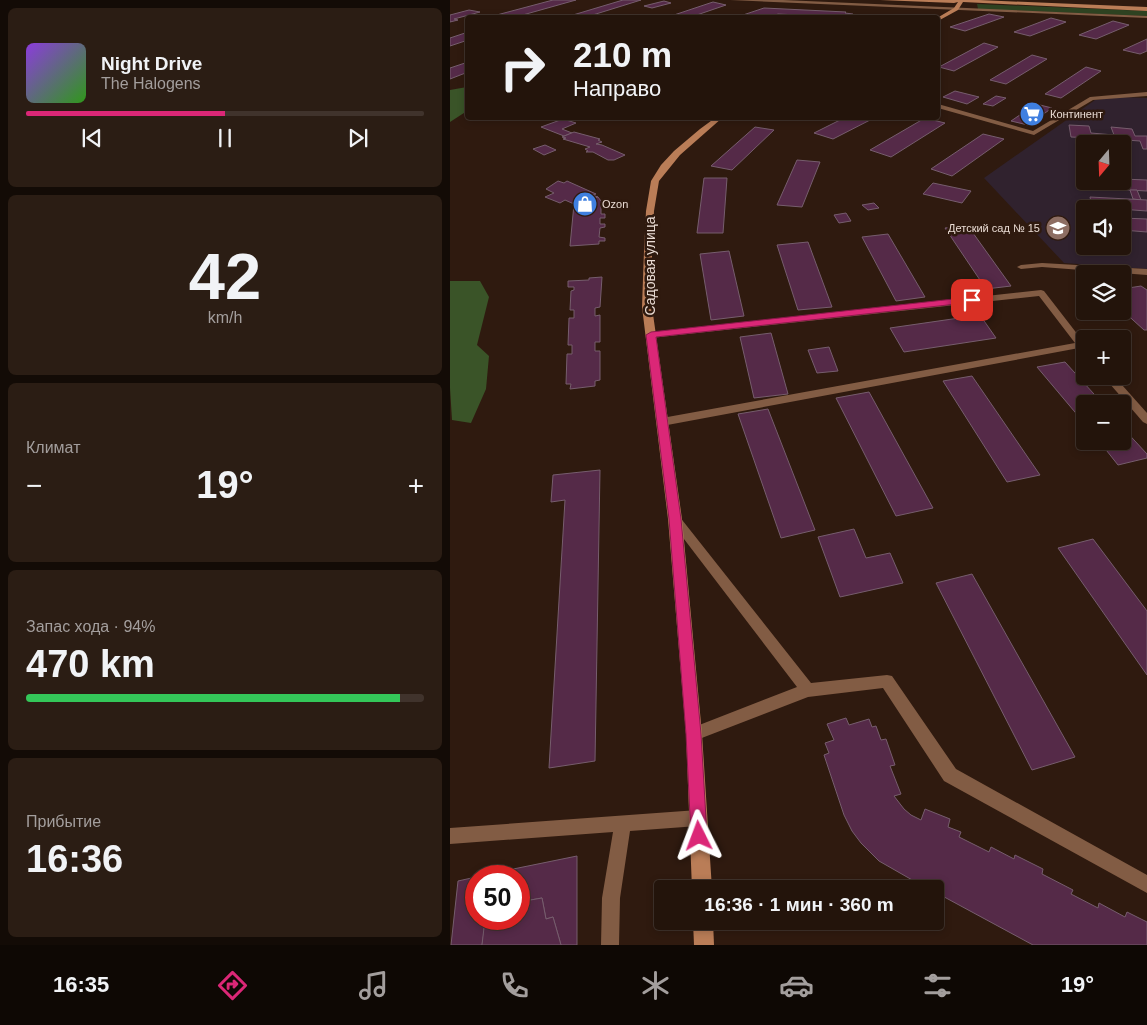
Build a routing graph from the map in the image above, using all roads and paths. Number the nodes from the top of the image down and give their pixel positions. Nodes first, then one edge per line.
1 (732, 0) edge
2 (882, 0) edge
3 (946, 0) edge
4 (780, 1) edge
5 (962, 1) edge
6 (956, 9) junction
7 (1147, 9) edge
8 (1147, 17) edge
9 (940, 18) edge
10 (1147, 94) edge
11 (940, 107) edge
12 (717, 120) edge
13 (1021, 267) dead end
14 (1147, 272) edge
15 (651, 335) junction
16 (1076, 338) edge
17 (1076, 348) edge
18 (1116, 385) edge
19 (1147, 420) edge
20 (662, 422) junction
21 (675, 519) junction
22 (808, 690) junction
23 (694, 734) junction
24 (698, 818) junction
25 (623, 823) junction
26 (450, 836) edge
27 (701, 880) edge
28 (1147, 884) edge
29 (703, 930) edge
30 (610, 945) edge
31 (704, 945) edge

1 - 4 lane
2 - 5 main road
3 - 5 main road
4 - 6 lane
5 - 6 main road
5 - 7 main road
6 - 8 lane
6 - 9 main road
10 - 11 lane
12 - 15 main road, Садовая улица
13 - 14 lane
15 - 16 lane
15 - 20 main road, Садовая улица
17 - 20 lane
18 - 19 lane
20 - 21 main road, Садовая улица
21 - 22 lane
21 - 23 main road, Садовая улица
22 - 23 lane
22 - 28 lane
23 - 24 main road, Садовая улица
24 - 25 lane
24 - 27 main road, Садовая улица
25 - 26 lane
25 - 30 lane
29 - 31 main road

